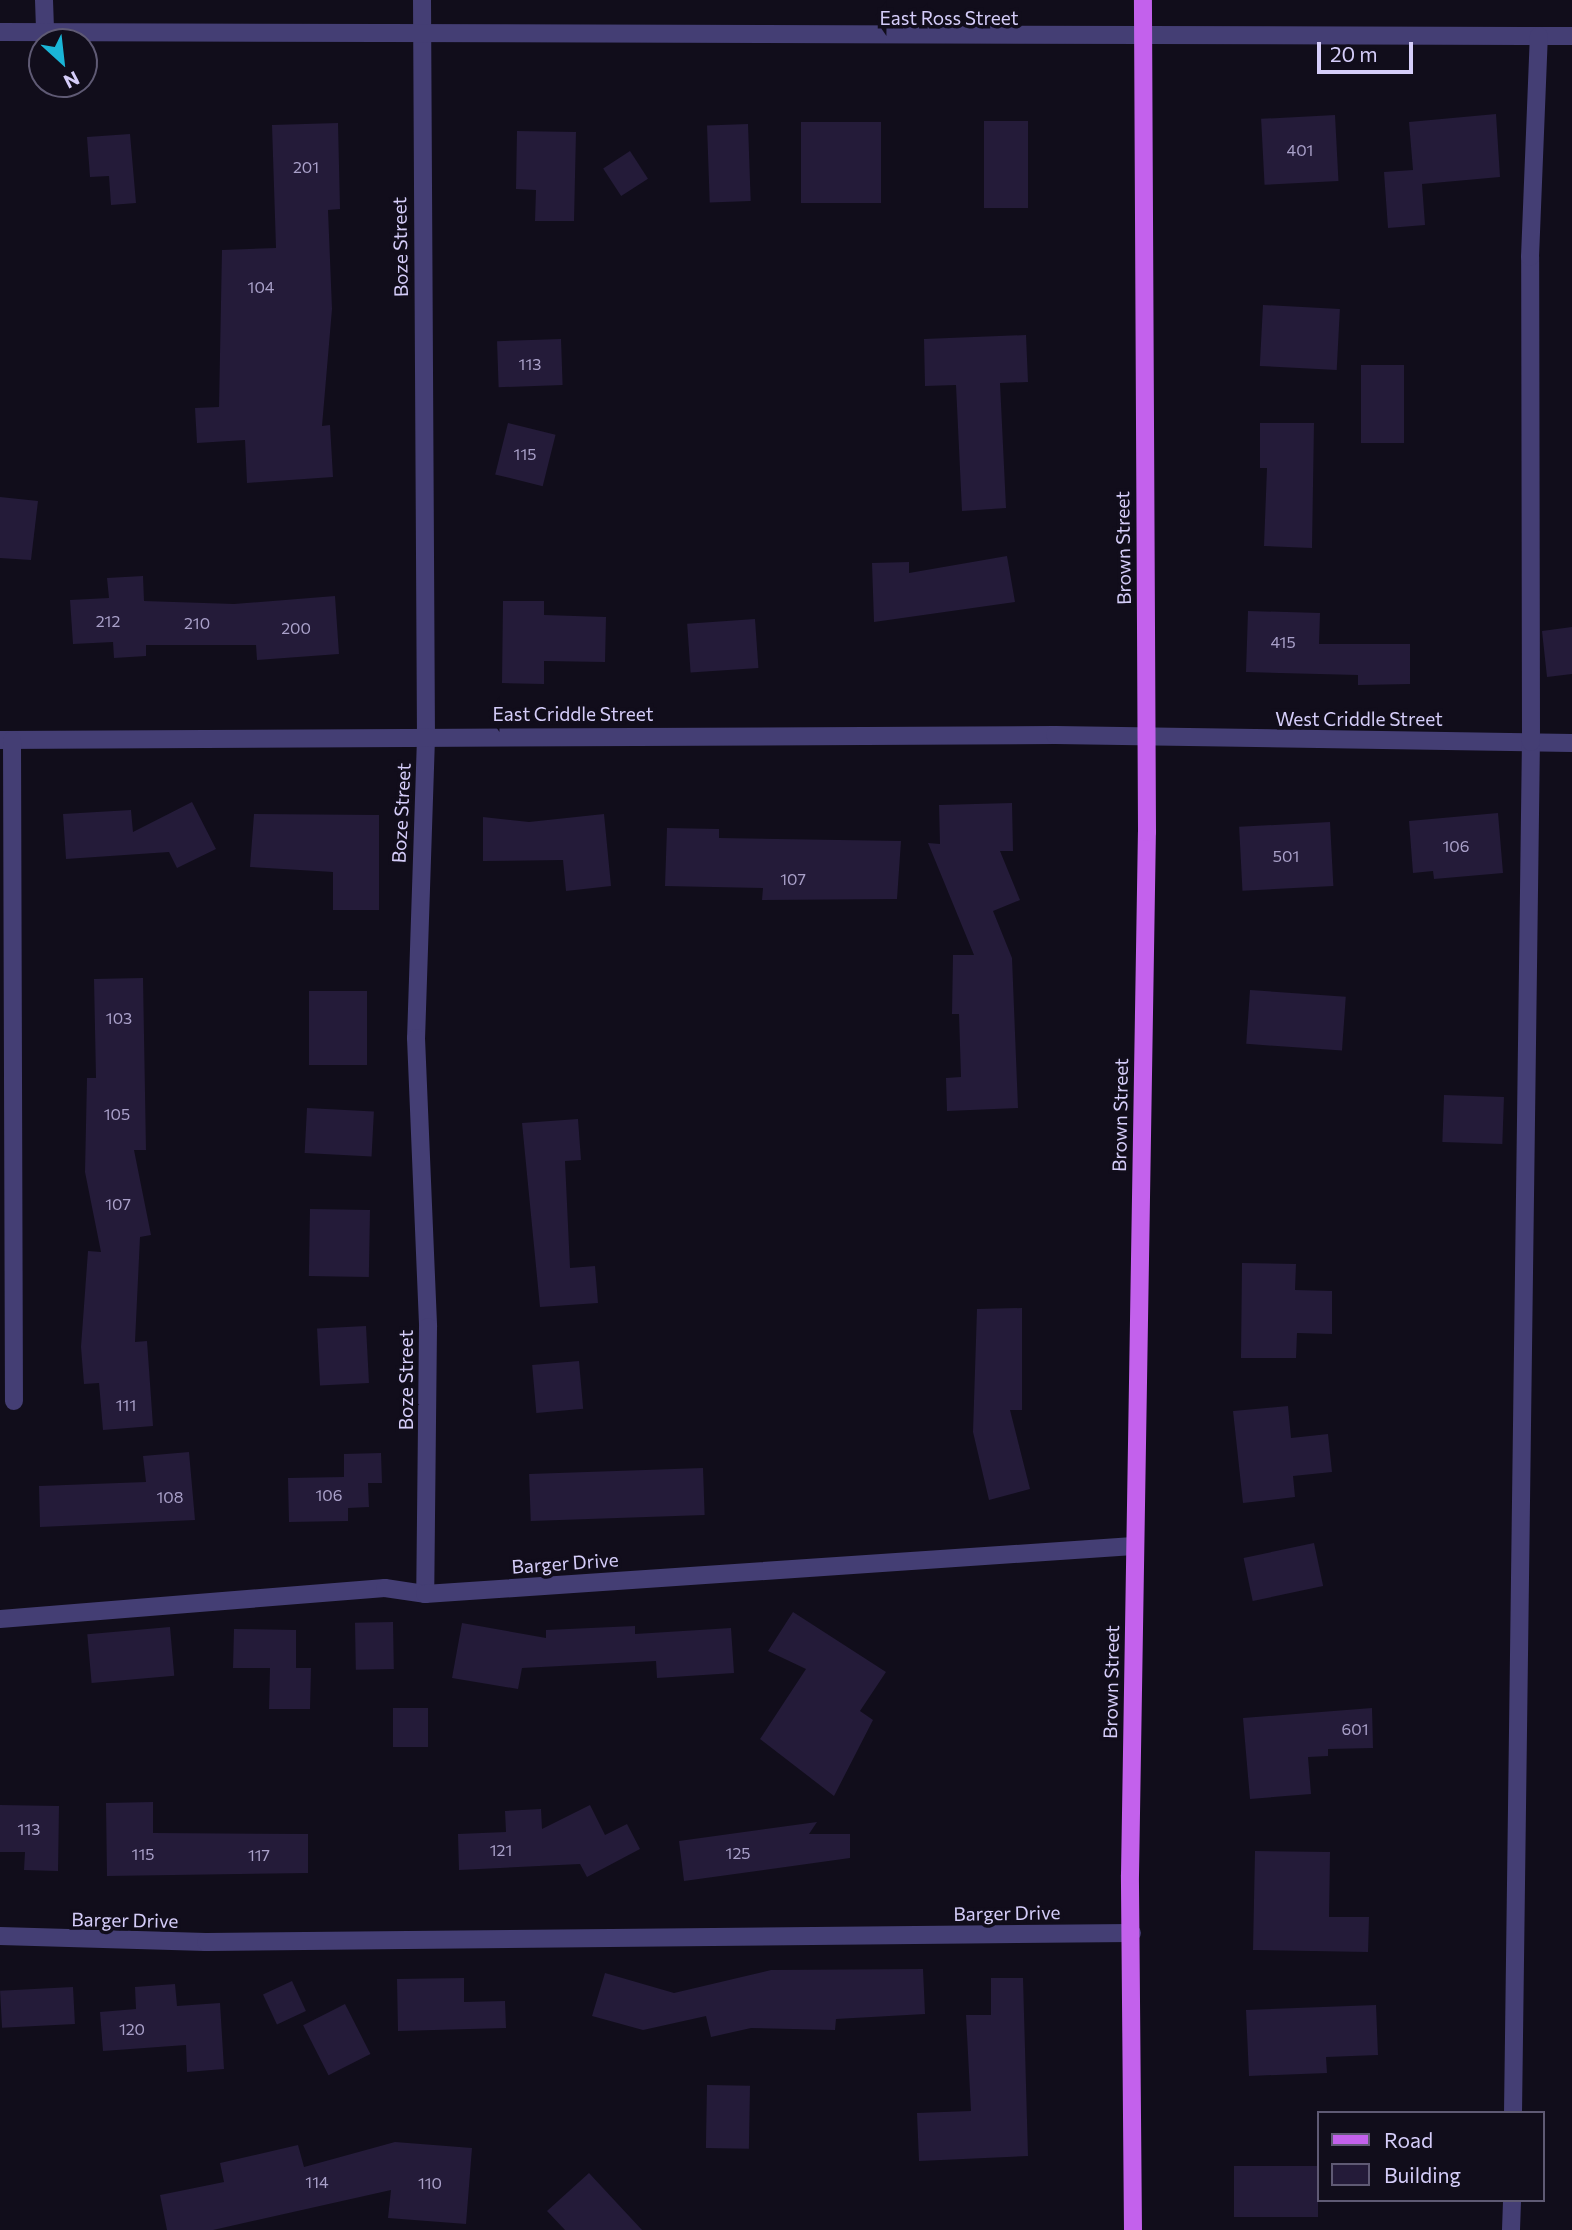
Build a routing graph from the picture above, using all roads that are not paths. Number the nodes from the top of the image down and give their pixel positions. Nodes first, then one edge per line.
1 (44, 0) edge
2 (422, 0) edge
3 (1143, 0) edge
4 (44, 28) edge
5 (0, 32) edge
6 (28, 32) edge
7 (98, 32) edge
8 (418, 33) junction
9 (1539, 36) junction
10 (1572, 36) edge
11 (1143, 38) junction
12 (426, 738) junction
13 (6, 740) edge
14 (1146, 741) junction
15 (1531, 742) junction
16 (1572, 743) edge
17 (14, 1401) dead end
18 (1133, 1546) junction
19 (425, 1594) junction
20 (0, 1619) edge
21 (1132, 1933) junction
22 (0, 1936) edge
23 (1513, 2111) edge
24 (1512, 2202) edge
25 (1133, 2230) edge
26 (1511, 2230) edge

1 - 4 street
2 - 8 street, Boze Street
3 - 11 main road, Brown Street
5 - 6 street, East Ross Street
7 - 8 street, East Ross Street
8 - 11 street, East Ross Street
8 - 12 street, Boze Street
9 - 10 street, East Ross Street
9 - 11 street, East Ross Street
9 - 15 street
11 - 14 main road, Brown Street
12 - 13 street, East Criddle Street
12 - 14 street, East Criddle Street
12 - 19 street, Boze Street
13 - 17 street
14 - 15 street, West Criddle Street
14 - 18 main road, Brown Street
15 - 16 street, West Criddle Street
15 - 23 street
18 - 19 street, Barger Drive
18 - 21 main road, Brown Street
19 - 20 street, Barger Drive
21 - 22 street, Barger Drive
21 - 25 main road, Brown Street
24 - 26 street

